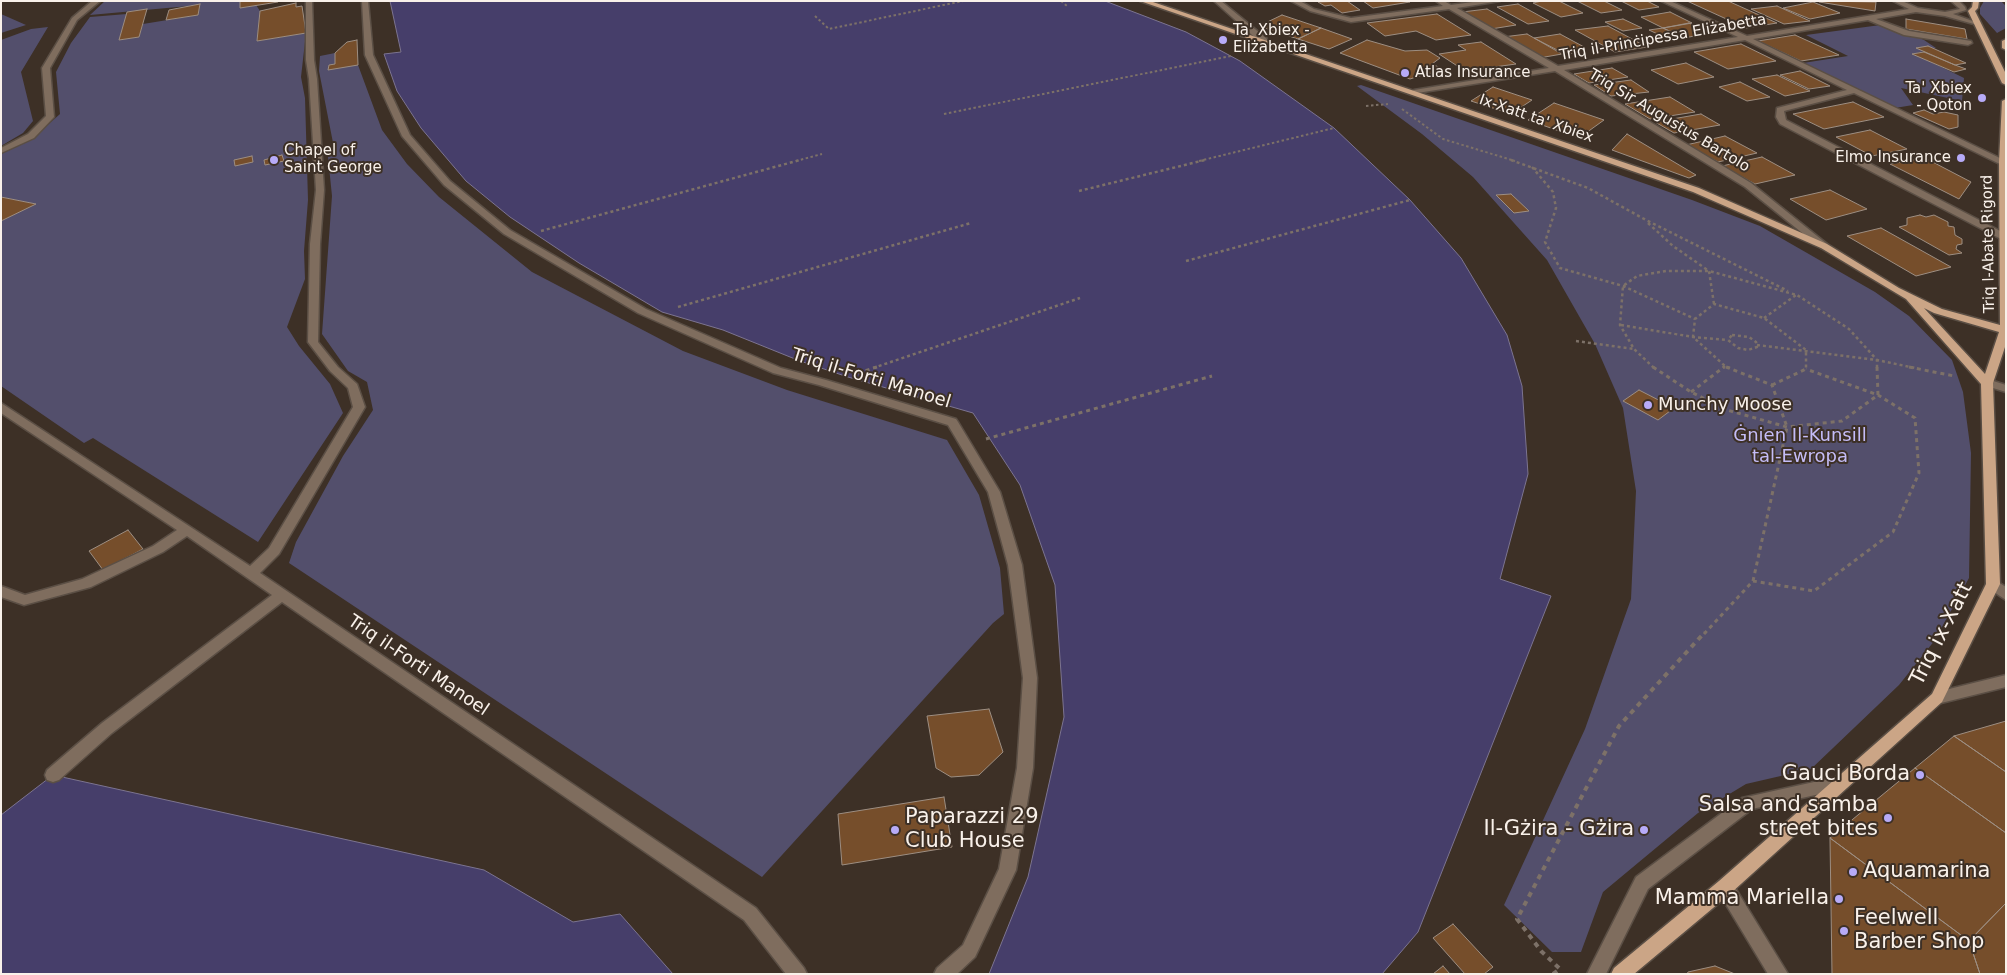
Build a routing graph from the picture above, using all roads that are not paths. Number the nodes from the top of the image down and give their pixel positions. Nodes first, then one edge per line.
1 (96, 1) edge
2 (309, 1) edge
3 (365, 1) edge
4 (1143, 1) edge
5 (1217, 1) edge
6 (1294, 1) edge
7 (1439, 1) edge
8 (1497, 1) edge
9 (1664, 1) edge
10 (1896, 1) edge
11 (1954, 1) edge
12 (1976, 1) edge
13 (1449, 7) junction
14 (1916, 10) junction
15 (1945, 14) junction
16 (1866, 17) junction
17 (1979, 25) junction
18 (1744, 37) junction
19 (1264, 41) junction
20 (2006, 41) edge
21 (1968, 43) dead end
22 (2006, 48) edge
23 (1558, 70) junction
24 (2006, 83) edge
25 (1853, 91) junction
26 (1414, 92) junction
27 (2006, 101) edge
28 (1, 151) edge
29 (2004, 163) edge
30 (2004, 237) junction
31 (1824, 246) junction
32 (1907, 296) junction
33 (2005, 330) edge
34 (1987, 383) junction
35 (2006, 388) edge
36 (1, 407) edge
37 (187, 530) junction
38 (250, 574) junction
39 (1993, 584) junction
40 (1, 591) edge
41 (2006, 595) edge
42 (282, 596) junction
43 (2006, 681) edge
44 (1937, 698) junction
45 (53, 775) dead end
46 (1841, 784) junction
47 (1725, 888) junction
48 (798, 974) edge
49 (943, 974) edge
50 (1596, 974) edge
51 (1620, 974) edge
52 (1779, 974) edge

1 - 28 street
2 - 38 street
3 - 49 street, Triq il-Forti Manoel
4 - 19 main road, Ix-Xatt ta' Xbiex
5 - 19 street
6 - 13 street
7 - 13 street, Triq Sir Augustus Bartolo
8 - 13 street
9 - 18 street
10 - 14 street
11 - 15 street
12 - 17 main road
13 - 23 street, Triq Sir Augustus Bartolo
14 - 15 street
14 - 16 street, Triq il-Prinċipessa Eliżabetta
15 - 17 street
16 - 18 street, Triq il-Prinċipessa Eliżabetta
16 - 21 street
17 - 24 main road
18 - 23 street, Triq il-Prinċipessa Eliżabetta
18 - 25 street
19 - 26 main road, Ix-Xatt ta' Xbiex
20 - 22 main road
23 - 26 street, Triq il-Prinċipessa Eliżabetta
23 - 31 street, Triq Sir Augustus Bartolo
25 - 29 street
25 - 30 street
26 - 31 main road, Ix-Xatt ta' Xbiex
27 - 29 main road, Triq l-Abate Rigord
29 - 30 main road, Triq l-Abate Rigord
30 - 33 main road, Triq l-Abate Rigord
31 - 32 main road, Ix-Xatt ta' Xbiex
32 - 33 main road, Ix-Xatt ta' Xbiex
32 - 34 main road, Ix-Xatt ta' Xbiex
33 - 34 main road, Triq l-Abate Rigord
34 - 35 street
34 - 39 main road, Triq ix-Xatt
36 - 37 street, Triq il-Forti Manoel
37 - 38 street, Triq il-Forti Manoel
37 - 40 street
38 - 42 street, Triq il-Forti Manoel
39 - 41 street
39 - 44 main road, Triq ix-Xatt
42 - 45 street
42 - 48 street, Triq il-Forti Manoel
43 - 44 street
44 - 46 main road, Triq ix-Xatt
46 - 47 main road, Triq ix-Xatt
46 - 50 street
47 - 51 main road, Triq ix-Xatt
47 - 52 street

